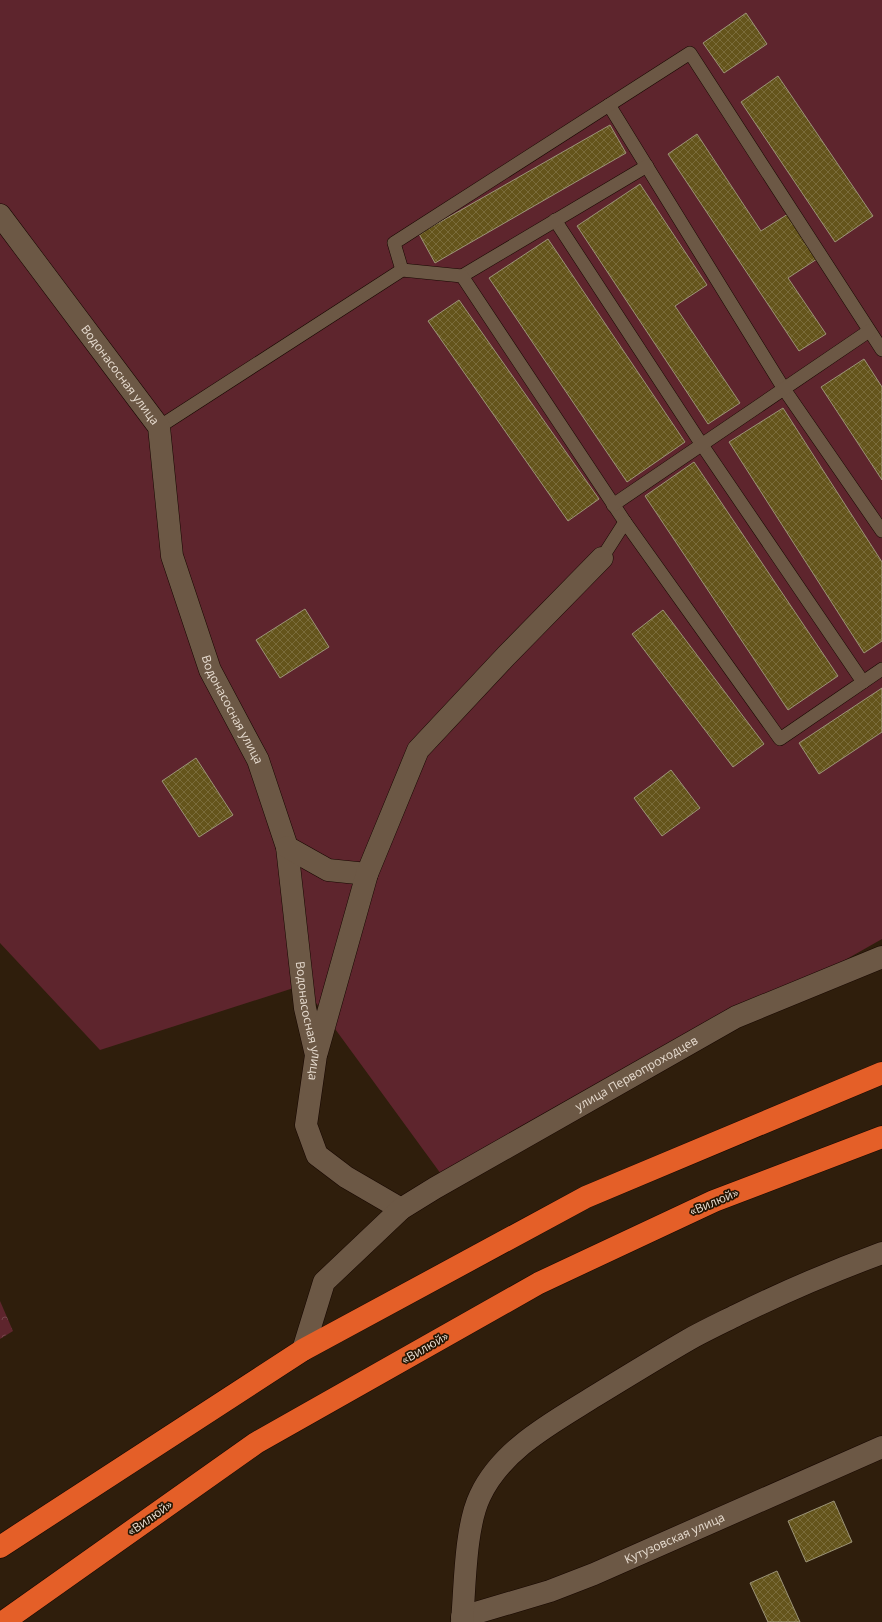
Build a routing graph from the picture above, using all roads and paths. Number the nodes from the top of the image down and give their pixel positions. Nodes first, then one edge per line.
1 (609, 105) junction
2 (647, 166) junction
3 (0, 215) edge
4 (555, 220) junction
5 (402, 270) junction
6 (462, 276) junction
7 (869, 331) junction
8 (882, 350) edge
9 (784, 389) junction
10 (159, 427) junction
11 (702, 445) junction
12 (613, 505) junction
13 (624, 522) junction
14 (882, 531) edge
15 (602, 558) joint
16 (882, 669) edge
17 (863, 682) junction
18 (287, 848) junction
19 (367, 874) junction
20 (882, 957) edge
21 (316, 1056) junction
22 (882, 1073) edge
23 (882, 1138) edge
24 (401, 1209) junction
25 (882, 1253) edge
26 (303, 1350) junction
27 (882, 1447) edge
28 (0, 1547) edge
29 (462, 1619) edge
30 (4, 1622) edge

1 - 2 lane
1 - 5 lane
1 - 7 lane
2 - 4 lane
2 - 9 lane
3 - 10 street, Водонасосная улица
4 - 6 lane
4 - 11 lane
5 - 6 lane
5 - 10 lane
6 - 12 lane
7 - 8 lane
7 - 9 lane
9 - 11 lane
9 - 14 lane
10 - 18 street, Водонасосная улица
11 - 12 lane
11 - 17 lane
12 - 13 lane
13 - 15 lane
13 - 17 lane
15 - 19 street
16 - 17 lane
18 - 19 street
18 - 21 street, Водонасосная улица
19 - 21 street
20 - 24 street, улица Первопроходцев
21 - 24 street, Водонасосная улица
22 - 26 highway
23 - 30 highway, «Вилюй»
24 - 26 street, улица Первопроходцев
25 - 29 street
26 - 28 highway
27 - 29 street, Кутузовская улица

